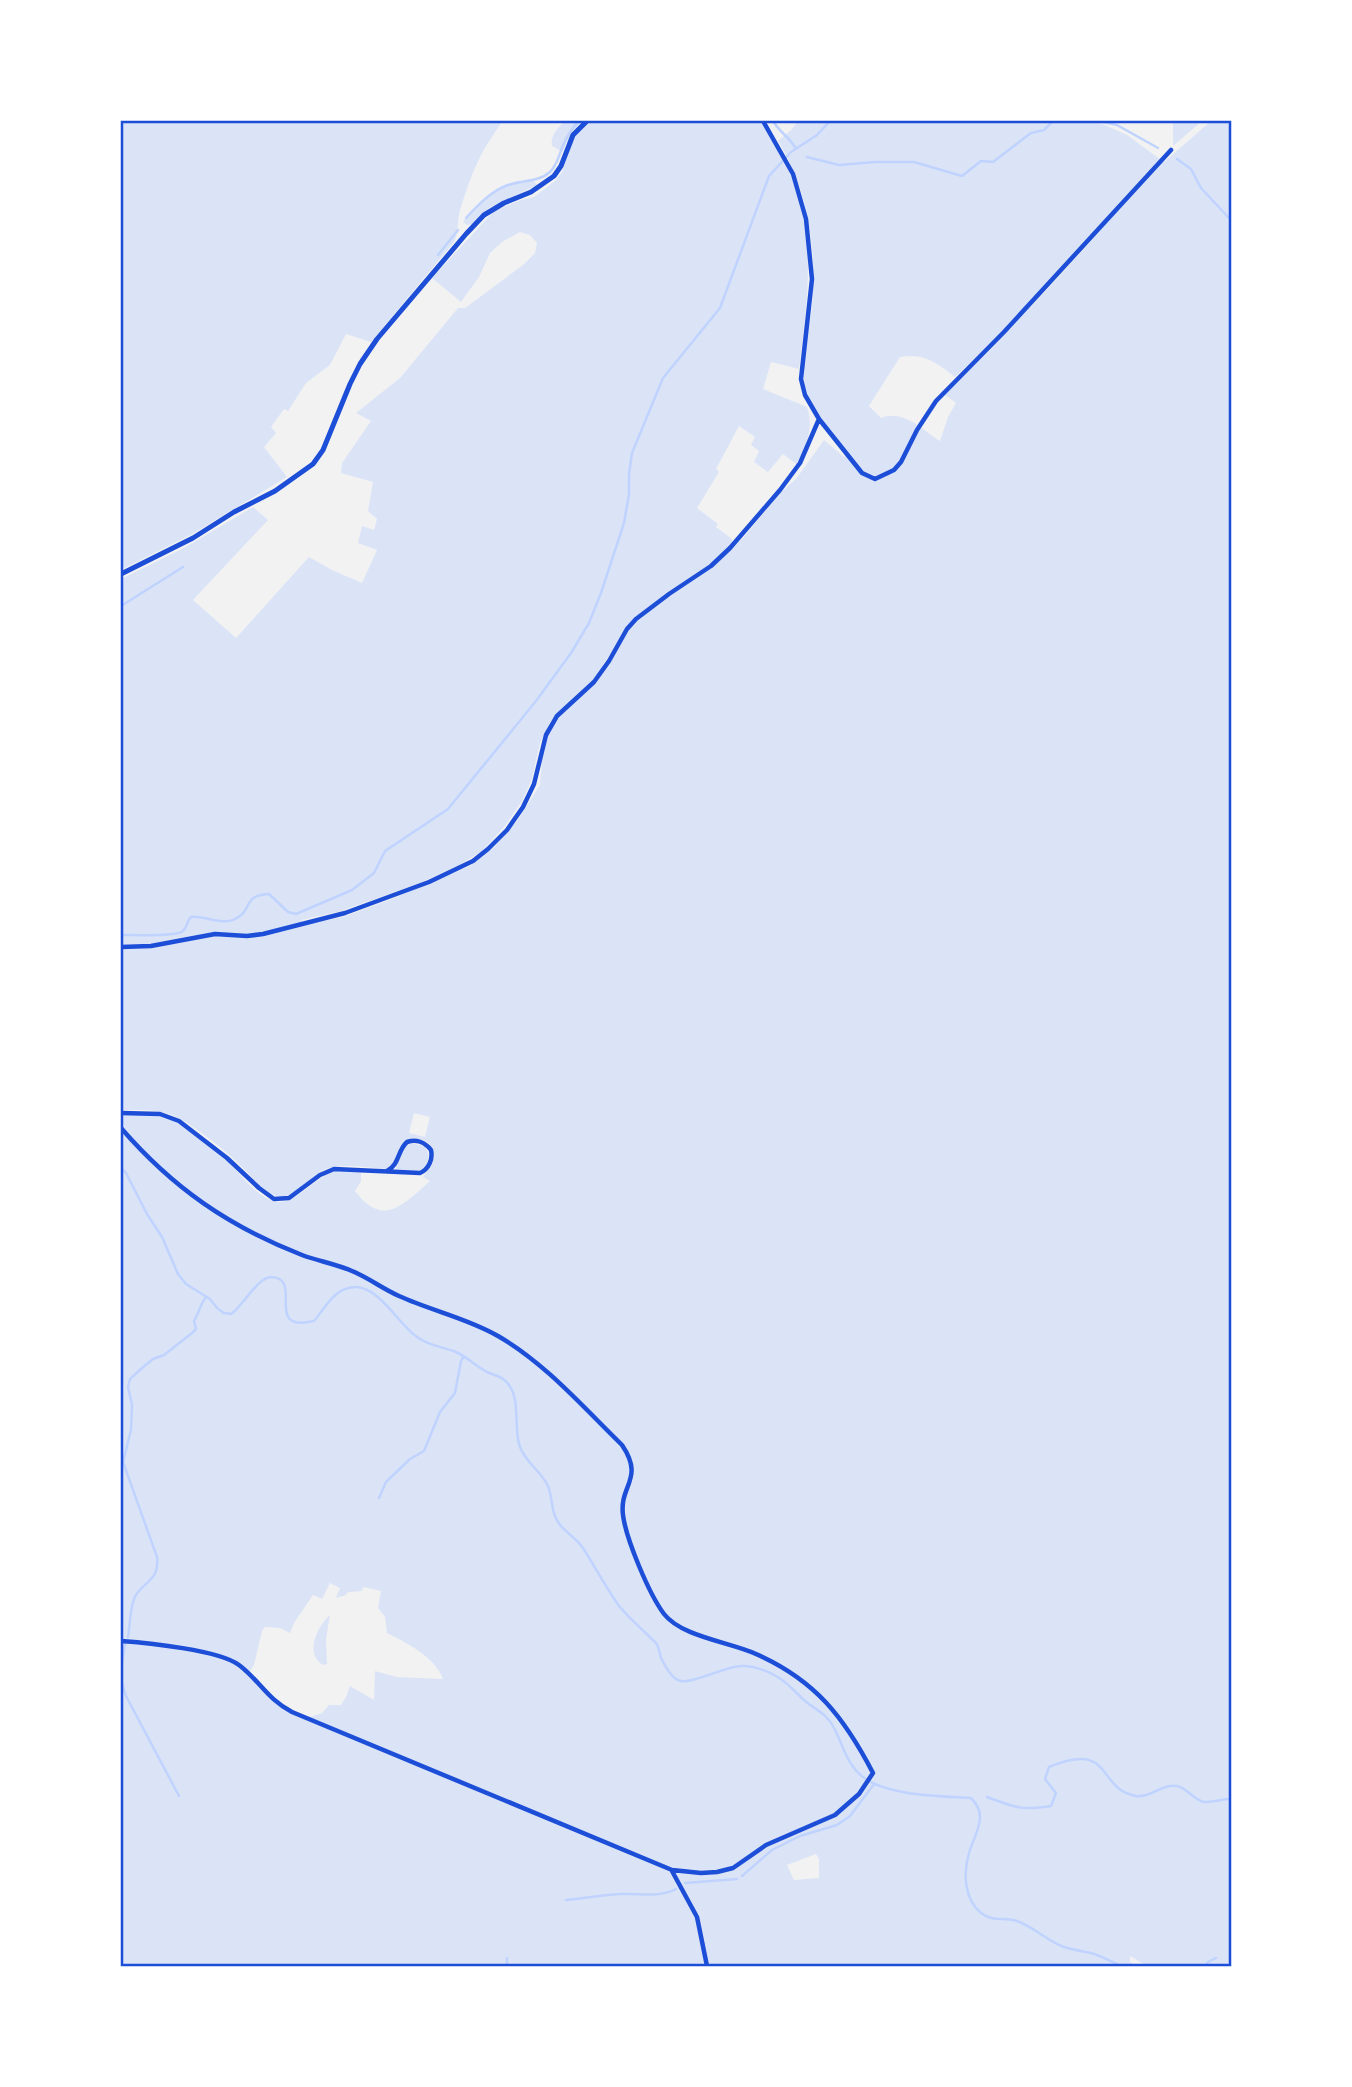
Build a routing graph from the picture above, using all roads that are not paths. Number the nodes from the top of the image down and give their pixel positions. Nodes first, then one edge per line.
1 (587, 121) edge
2 (763, 121) edge
3 (1171, 150) dead end
4 (819, 419) junction
5 (121, 574) edge
6 (121, 947) edge
7 (121, 1113) edge
8 (121, 1128) edge
9 (387, 1171) junction
10 (121, 1641) edge
11 (672, 1870) junction
12 (707, 1966) edge

1 - 5 street
2 - 4 street
3 - 4 street
4 - 6 street
7 - 9 street
8 - 11 street
9 - 9 street
10 - 11 street
11 - 12 street

